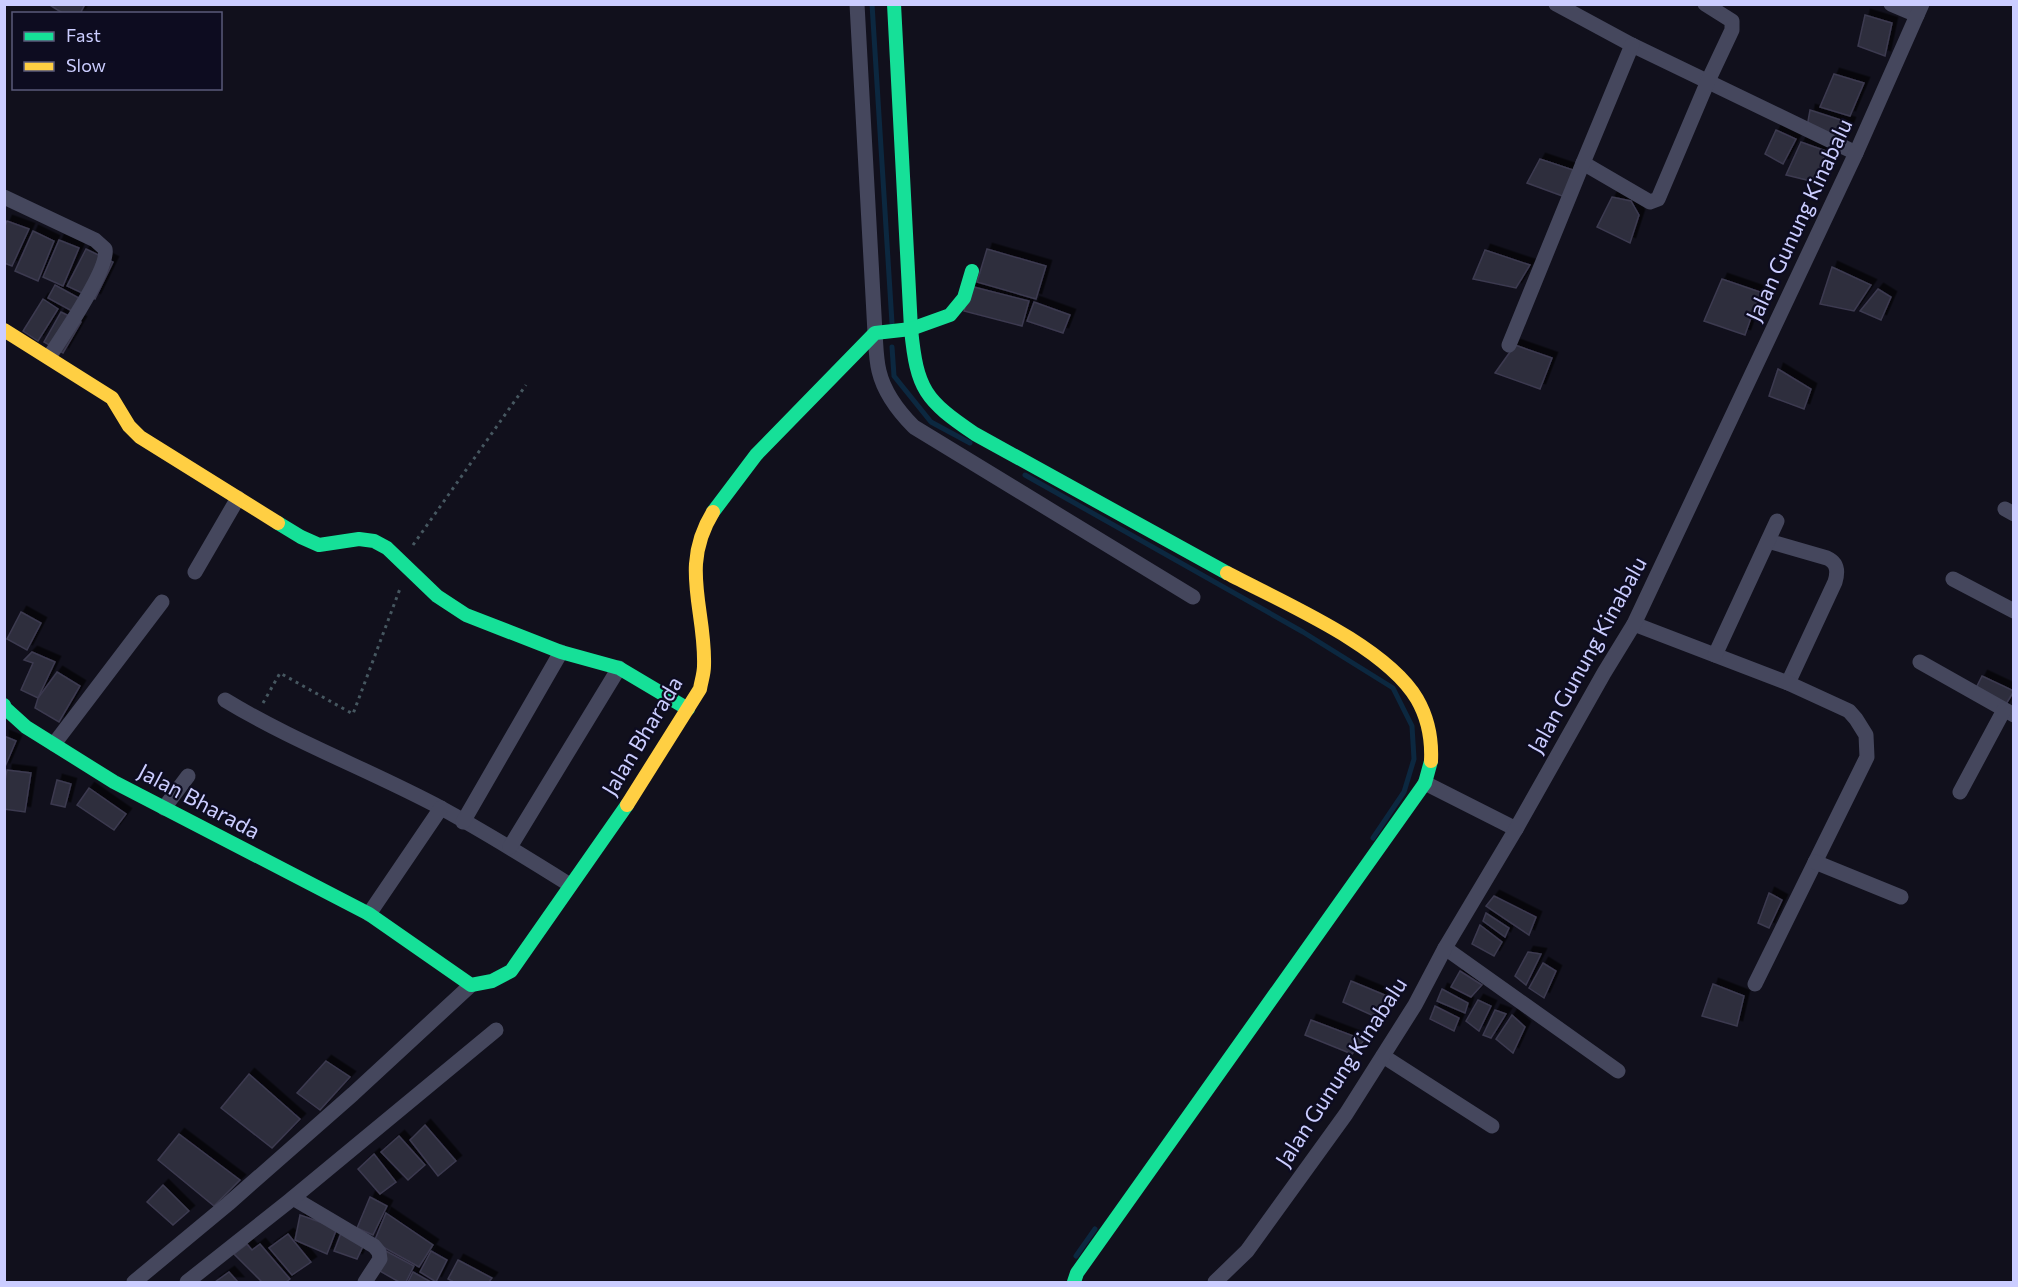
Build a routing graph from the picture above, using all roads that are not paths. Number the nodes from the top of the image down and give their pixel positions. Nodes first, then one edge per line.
1 (857, 4) edge
2 (894, 4) edge
3 (1556, 4) edge
4 (1705, 4) edge
5 (1891, 4) edge
6 (1919, 10) edge
7 (1632, 45) junction
8 (1708, 81) junction
9 (1856, 153) junction
10 (1583, 163) junction
11 (4, 197) edge
12 (972, 271) dead end
13 (906, 329) junction
14 (4, 330) edge
15 (879, 333) junction
16 (1509, 345) dead end
17 (49, 357) junction
18 (238, 498) junction
19 (1777, 521) dead end
20 (1768, 541) junction
21 (195, 572) dead end
22 (1953, 579) dead end
23 (1193, 597) dead end
24 (162, 602) dead end
25 (2013, 611) edge
26 (1634, 624) junction
27 (561, 652) junction
28 (1715, 655) junction
29 (1920, 662) dead end
30 (619, 668) junction
31 (1788, 683) junction
32 (225, 700) dead end
33 (4, 705) edge
34 (688, 709) junction
35 (2009, 712) edge
36 (54, 744) junction
37 (188, 776) dead end
38 (1425, 783) junction
39 (1960, 792) dead end
40 (164, 808) junction
41 (441, 808) junction
42 (463, 822) junction
43 (1516, 830) junction
44 (510, 848) junction
45 (1815, 862) junction
46 (570, 885) junction
47 (1901, 897) dead end
48 (369, 914) junction
49 (1445, 948) junction
50 (1755, 984) dead end
51 (471, 985) junction
52 (496, 1030) dead end
53 (1383, 1056) junction
54 (1618, 1071) dead end
55 (1492, 1126) dead end
56 (293, 1198) junction
57 (369, 1281) edge
58 (134, 1282) edge
59 (187, 1282) edge
60 (1074, 1282) edge
61 (1215, 1282) edge

1 - 15 street
2 - 13 street
3 - 7 street
4 - 8 street
5 - 6 street
6 - 9 street, Jalan Gunung Kinabalu
7 - 8 street
7 - 10 street
8 - 9 street
8 - 10 street
9 - 26 street, Jalan Gunung Kinabalu
10 - 16 street
11 - 17 street
12 - 13 street
13 - 15 street
13 - 38 street
14 - 17 street
15 - 23 street
15 - 34 street, Jalan Bharada
17 - 18 street
18 - 21 street
18 - 27 street
19 - 20 street
20 - 28 street
20 - 31 street
22 - 25 street
24 - 36 street
26 - 28 street
26 - 43 street, Jalan Gunung Kinabalu
27 - 30 street
27 - 42 street
28 - 31 street
29 - 35 street
30 - 34 street
30 - 44 street
31 - 45 street
32 - 41 street
33 - 36 street, Jalan Bharada
34 - 46 street, Jalan Bharada
35 - 39 street
36 - 40 street, Jalan Bharada
37 - 40 street
38 - 43 street
38 - 60 street
40 - 48 street, Jalan Bharada
41 - 42 street
41 - 48 street
42 - 44 street
43 - 49 street, Jalan Gunung Kinabalu
44 - 46 street
45 - 47 street
45 - 50 street
46 - 51 street, Jalan Bharada
48 - 51 street, Jalan Bharada
49 - 53 street, Jalan Gunung Kinabalu
49 - 54 street
51 - 58 street, Jalan Bharada
52 - 56 street
53 - 55 street
53 - 61 street, Jalan Gunung Kinabalu
56 - 57 street
56 - 59 street

